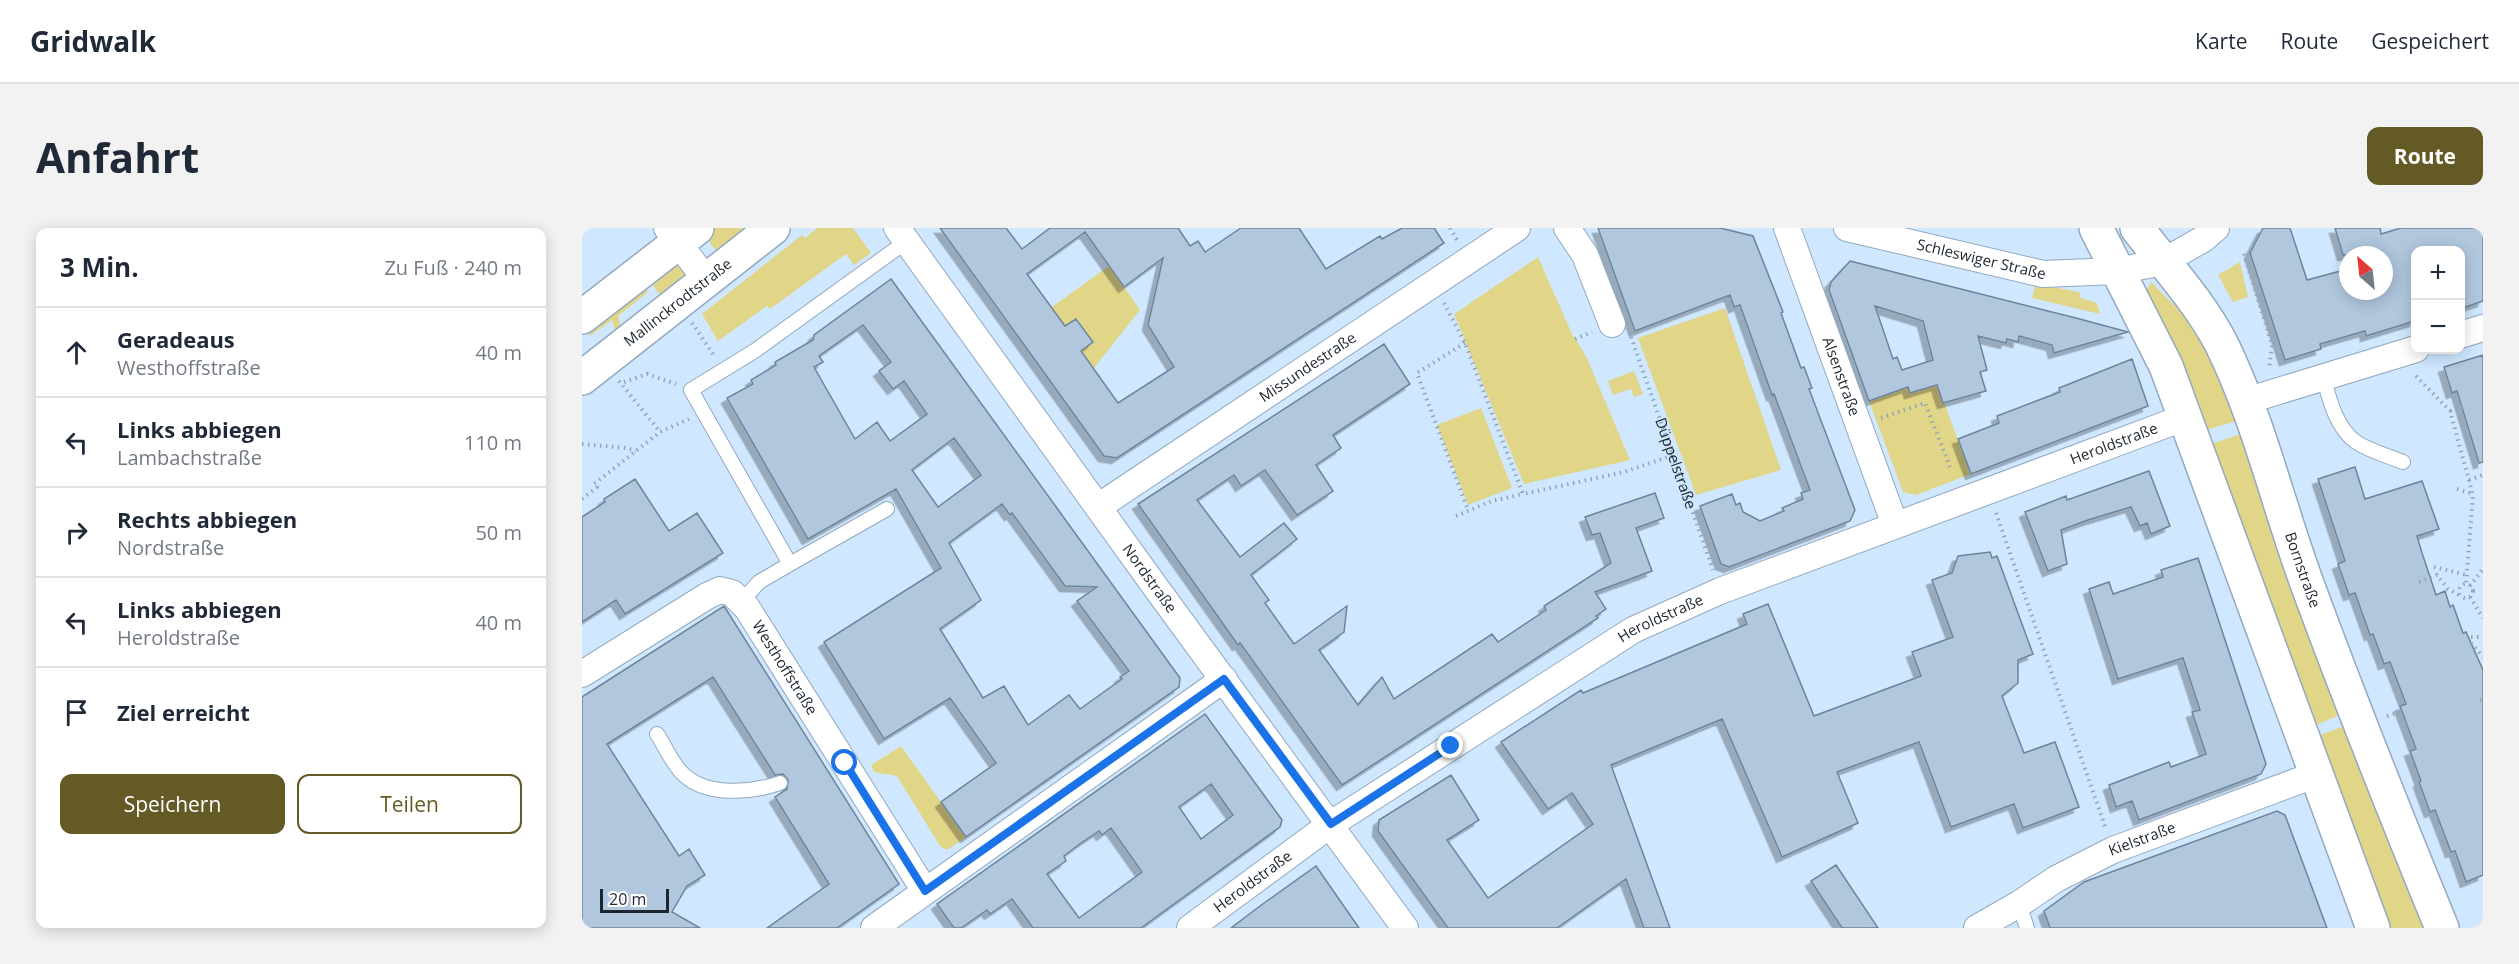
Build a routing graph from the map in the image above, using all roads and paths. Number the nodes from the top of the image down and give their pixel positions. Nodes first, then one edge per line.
1 (773, 228) edge
2 (1450, 228) edge
3 (1517, 228) edge
4 (1567, 228) edge
5 (1786, 228) edge
6 (1847, 228) edge
7 (2096, 228) edge
8 (2136, 228) edge
9 (2216, 228) edge
10 (680, 233) edge
11 (902, 234) edge
12 (1458, 243) dead end
13 (2244, 254) dead end
14 (2163, 262) junction
15 (2117, 271) junction
16 (707, 281) junction
17 (1444, 303) dead end
18 (582, 317) edge
19 (684, 320) dead end
20 (2483, 328) edge
21 (1621, 330) joint
22 (2465, 333) edge
23 (1465, 343) junction
24 (2411, 350) edge
25 (723, 371) junction
26 (2268, 376) dead end
27 (2323, 376) junction
28 (2416, 376) dead end
29 (582, 378) edge
30 (691, 390) junction
31 (2246, 401) junction
32 (2463, 407) dead end
33 (2450, 411) junction
34 (704, 412) junction
35 (2186, 417) junction
36 (1876, 420) dead end
37 (660, 432) junction
38 (582, 444) edge
39 (636, 451) junction
40 (1674, 455) junction
41 (2403, 462) dead end
42 (1950, 466) dead end
43 (2483, 475) edge
44 (2469, 480) junction
45 (2457, 489) dead end
46 (1987, 490) junction
47 (1523, 494) junction
48 (2473, 495) junction
49 (582, 499) edge
50 (1098, 507) junction
51 (886, 509) dead end
52 (1468, 510) junction
53 (1456, 516) dead end
54 (1895, 525) junction
55 (790, 564) junction
56 (2433, 567) dead end
57 (2483, 569) edge
58 (2467, 575) junction
59 (2419, 582) dead end
60 (2468, 585) junction
61 (1719, 591) junction
62 (2459, 594) junction
63 (2470, 597) junction
64 (742, 602) junction
65 (2483, 618) edge
66 (2483, 637) edge
67 (2483, 657) edge
68 (582, 674) edge
69 (1224, 679) junction
70 (2384, 717) dead end
71 (2408, 728) dead end
72 (657, 734) dead end
73 (2317, 774) junction
74 (780, 783) dead end
75 (1331, 824) junction
76 (2113, 850) junction
77 (925, 891) junction
78 (2023, 916) edge
79 (874, 928) edge
80 (1190, 928) edge
81 (1405, 928) edge
82 (1977, 928) edge
83 (2373, 928) edge
84 (2442, 928) edge

1 - 16 main road, Mallinckrodtstraße
2 - 12 path
3 - 50 street, Missundestraße
4 - 21 street
5 - 54 street, Alsenstraße
6 - 15 street, Schleswiger Straße
7 - 15 main road
8 - 14 main road, Bornstraße
9 - 14 street, Schleswiger Straße
10 - 16 street
10 - 18 main road
11 - 25 lane
11 - 50 street, Nordstraße
13 - 26 path
14 - 15 street, Schleswiger Straße
14 - 31 main road, Bornstraße
15 - 35 main road
16 - 29 main road, Mallinckrodtstraße
17 - 23 path
19 - 25 path
20 - 22 street
21 - 40 path, Düppelstraße
23 - 47 path
23 - 52 path
24 - 27 street
25 - 30 lane
27 - 31 street
27 - 41 lane
28 - 33 path
30 - 34 lane
30 - 37 path
31 - 84 main road, Bornstraße
32 - 33 path
33 - 44 path
34 - 37 path
34 - 55 lane
35 - 46 street, Heroldstraße
35 - 73 main road
36 - 42 path
37 - 39 path
38 - 39 path
39 - 49 path
40 - 47 path
40 - 61 path, Düppelstraße
43 - 44 path
44 - 48 path
45 - 48 path
46 - 54 street, Heroldstraße
46 - 76 path
47 - 52 path
48 - 58 path
50 - 69 street, Nordstraße
51 - 55 lane
52 - 53 path
54 - 61 street, Heroldstraße
55 - 64 lane
56 - 58 path
57 - 60 path
58 - 60 path
59 - 62 path
60 - 62 path
60 - 63 path
61 - 75 street, Heroldstraße
62 - 63 path
63 - 65 path
64 - 68 street
64 - 77 street, Westhoffstraße
66 - 67 path
69 - 75 street, Nordstraße
69 - 77 street
70 - 71 path
72 - 74 lane
73 - 76 street, Kielstraße
73 - 83 main road
75 - 80 street, Heroldstraße
75 - 81 street, Nordstraße
76 - 78 street, Kielstraße
77 - 79 street
78 - 82 street, Kielstraße

